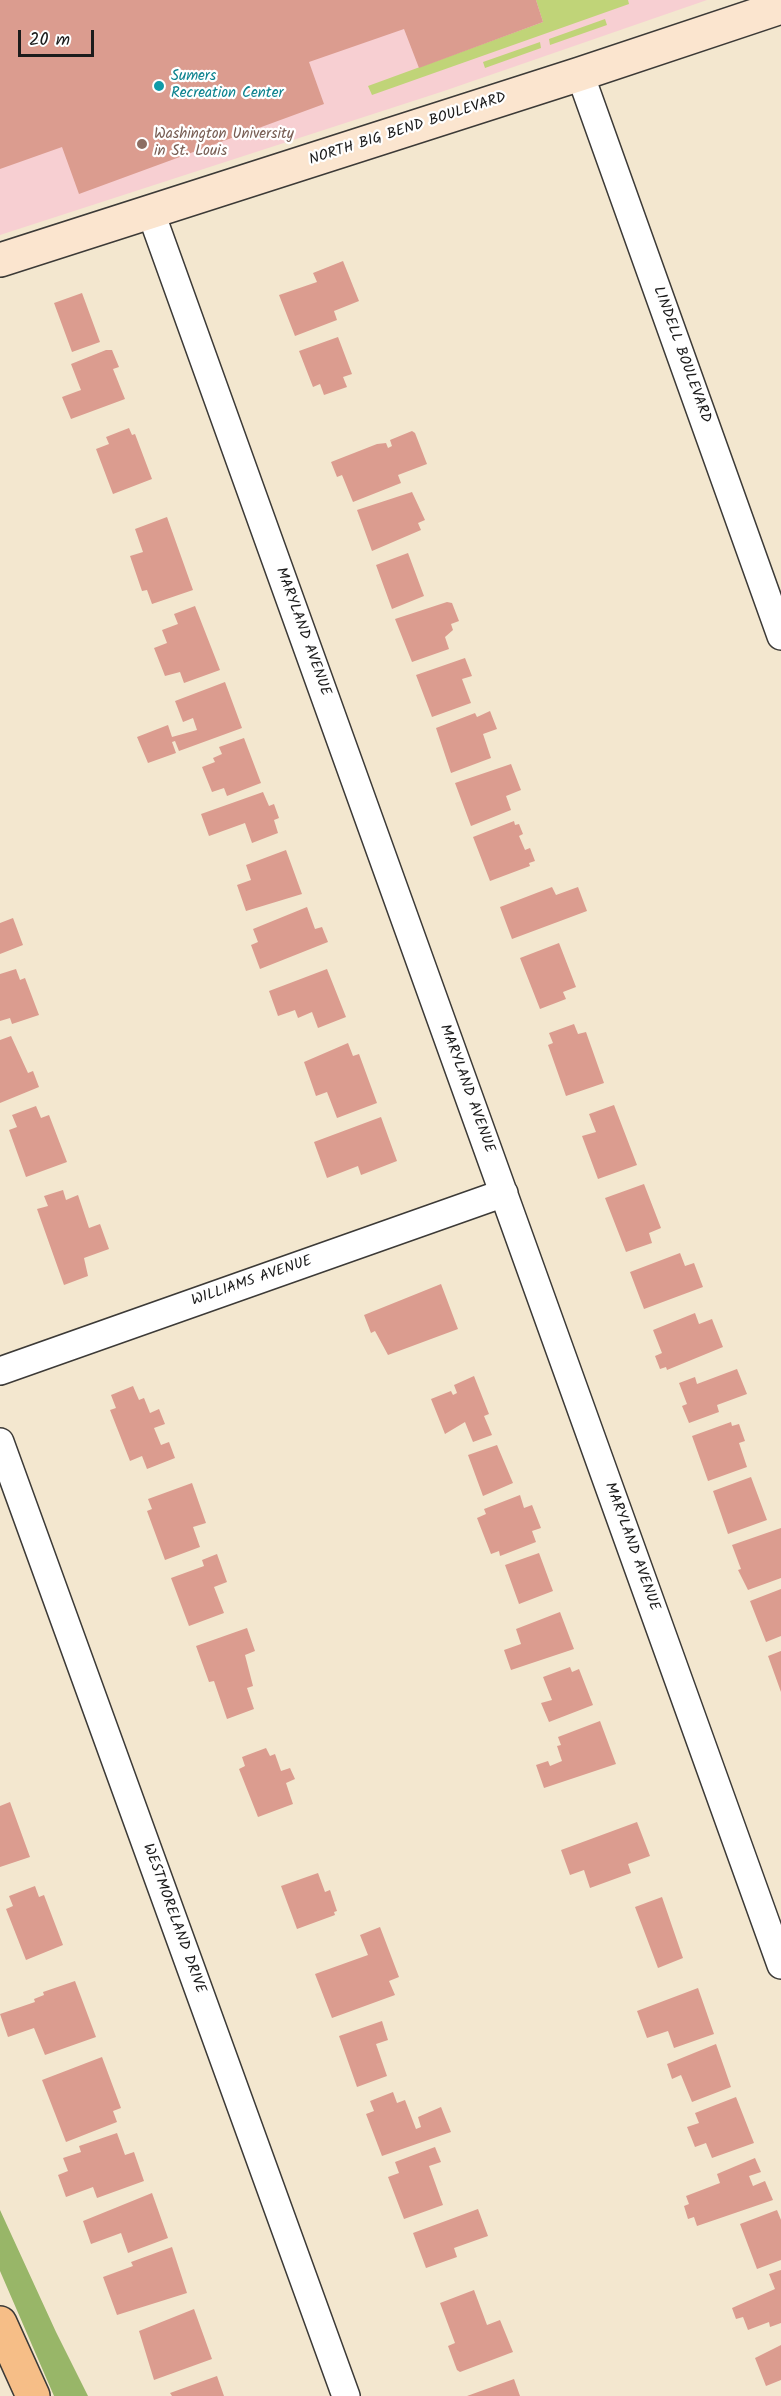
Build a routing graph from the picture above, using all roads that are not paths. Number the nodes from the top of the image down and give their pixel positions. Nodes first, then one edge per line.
1 (781, 7) edge
2 (580, 74) junction
3 (151, 213) junction
4 (0, 260) edge
5 (781, 636) edge
6 (504, 1193) junction
7 (0, 1371) edge
8 (0, 1442) edge
9 (781, 1965) edge
10 (0, 2323) edge
11 (33, 2396) edge
12 (346, 2396) edge

1 - 2 main road, NORTH BIG BEND BOULEVARD
2 - 3 main road, NORTH BIG BEND BOULEVARD
2 - 5 street, LINDELL BOULEVARD
3 - 4 main road, NORTH BIG BEND BOULEVARD
3 - 6 street, MARYLAND AVENUE
6 - 7 street, WILLIAMS AVENUE
6 - 9 street, MARYLAND AVENUE
8 - 12 street, WESTMORELAND DRIVE
10 - 11 main road

